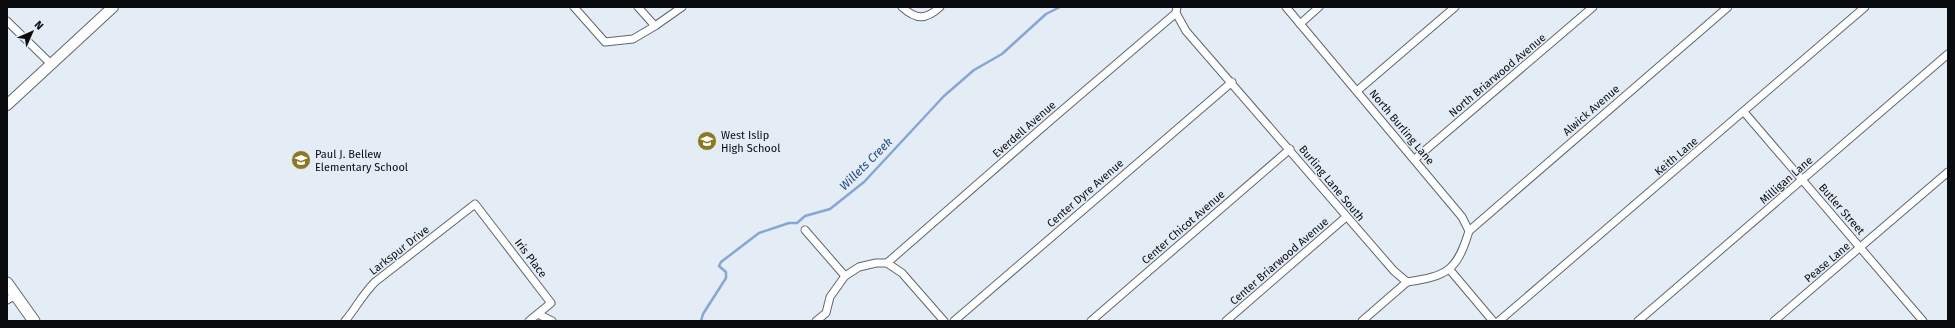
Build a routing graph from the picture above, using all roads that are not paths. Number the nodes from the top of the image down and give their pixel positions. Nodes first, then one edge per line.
1 (113, 7) edge
2 (574, 7) edge
3 (638, 7) edge
4 (682, 7) edge
5 (902, 7) edge
6 (940, 7) edge
7 (1286, 7) edge
8 (1319, 7) edge
9 (1455, 7) edge
10 (1593, 7) edge
11 (1728, 7) edge
12 (1865, 7) edge
13 (1176, 10) edge
14 (7, 21) edge
15 (1300, 24) junction
16 (655, 26) junction
17 (1948, 54) edge
18 (51, 64) junction
19 (1232, 82) junction
20 (1357, 91) junction
21 (7, 105) edge
22 (1744, 112) junction
23 (1290, 149) junction
24 (1415, 160) junction
25 (1948, 172) edge
26 (1802, 180) junction
27 (475, 204) joint
28 (1346, 217) junction
29 (805, 230) dead end
30 (1469, 231) junction
31 (1860, 248) junction
32 (887, 263) junction
33 (1450, 270) junction
34 (845, 276) junction
35 (1407, 282) junction
36 (7, 283) edge
37 (12, 297) edge
38 (826, 313) junction
39 (538, 314) junction
40 (34, 321) edge
41 (345, 321) edge
42 (529, 321) edge
43 (547, 321) edge
44 (552, 321) edge
45 (816, 321) edge
46 (829, 321) edge
47 (944, 321) edge
48 (954, 321) edge
49 (1091, 321) edge
50 (1226, 321) edge
51 (1362, 321) edge
52 (1493, 321) edge
53 (1499, 321) edge
54 (1638, 321) edge
55 (1774, 321) edge
56 (1923, 321) edge

1 - 18 main road
2 - 16 street
3 - 16 street
4 - 16 street
5 - 6 street
7 - 15 street, North Burling Lane
8 - 15 street
9 - 20 street
10 - 24 street, North Briarwood Avenue
11 - 30 street, Alwick Avenue
12 - 22 street, Keith Lane
13 - 19 street, Burling Lane South
13 - 32 street, Everdell Avenue
14 - 18 street
15 - 20 street, North Burling Lane
17 - 26 street, Milligan Lane
18 - 21 main road
19 - 23 street, Burling Lane South
19 - 48 street, Center Dyre Avenue
20 - 24 street, North Burling Lane
22 - 26 street, Butler Street
22 - 53 street, Keith Lane
23 - 28 street, Burling Lane South
23 - 49 street, Center Chicot Avenue
24 - 30 street, North Burling Lane
25 - 31 street, Pease Lane
26 - 31 street, Butler Street
26 - 54 street, Milligan Lane
27 - 39 street, Iris Place
27 - 41 street, Larkspur Drive
28 - 35 street, Burling Lane South
28 - 50 street, Center Briarwood Avenue
29 - 34 street
30 - 33 street
31 - 55 street, Pease Lane
31 - 56 street, Butler Street
32 - 34 street
32 - 47 street
33 - 35 street
33 - 52 street
34 - 38 street
35 - 51 street
36 - 37 main road
37 - 40 main road
38 - 45 street
38 - 46 street
39 - 42 street
39 - 43 street
39 - 44 street

